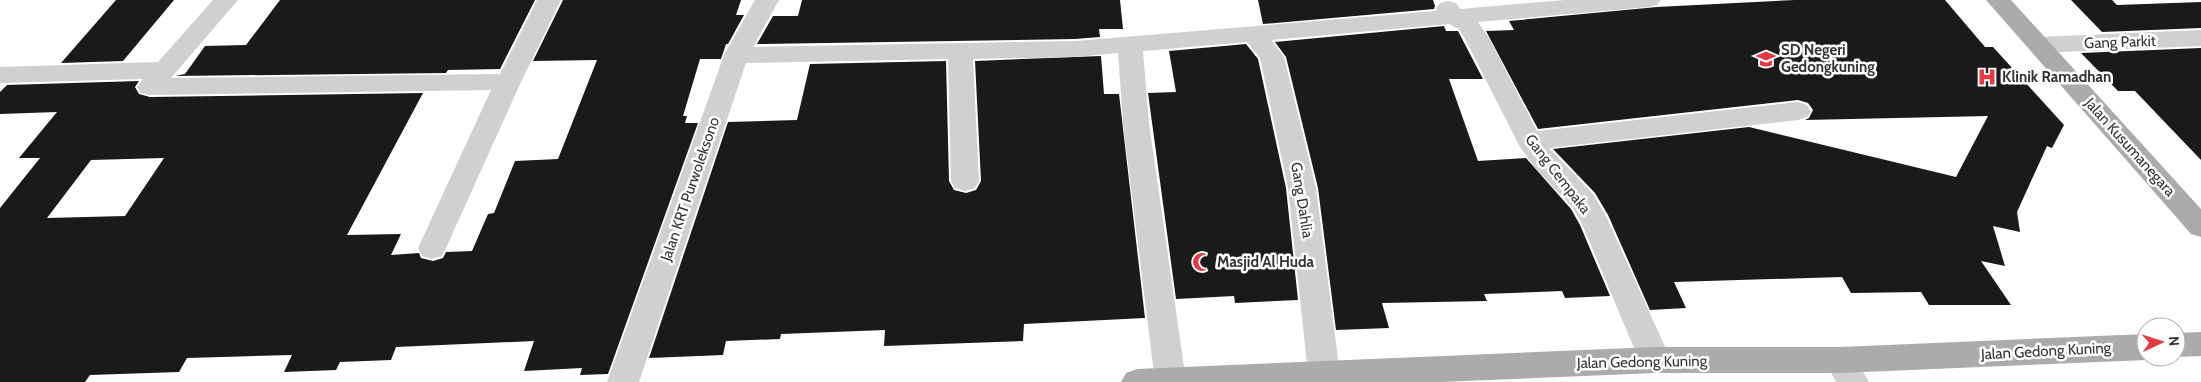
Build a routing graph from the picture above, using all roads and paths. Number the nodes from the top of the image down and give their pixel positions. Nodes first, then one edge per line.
1 (226, 0) edge
2 (549, 0) edge
3 (766, 0) edge
4 (1649, 0) edge
5 (1998, 0) edge
6 (1448, 8) edge
7 (1254, 34) junction
8 (2201, 38) edge
9 (1130, 45) junction
10 (2039, 45) junction
11 (960, 51) junction
12 (736, 55) junction
13 (163, 70) junction
14 (0, 75) edge
15 (508, 82) junction
16 (1798, 111) dead end
17 (1530, 141) junction
18 (965, 181) dead end
19 (2201, 227) edge
20 (432, 248) dead end
21 (2201, 344) edge
22 (2186, 345) edge
23 (2136, 347) edge
24 (1655, 360) junction
25 (1847, 371) edge
26 (1324, 374) junction
27 (1170, 381) edge
28 (623, 382) edge
29 (1137, 382) edge

1 - 13 street
2 - 15 street
3 - 12 street, Jalan KRT Purwoleksono
4 - 6 street
5 - 10 main road, Jalan Kusumanegara
6 - 7 street
6 - 17 street, Gang Cempaka
7 - 9 street
7 - 26 street, Gang Dahlia
8 - 10 street, Gang Parkit
9 - 11 street
9 - 27 street
10 - 19 main road, Jalan Kusumanegara
11 - 12 street
11 - 18 street
12 - 28 street, Jalan KRT Purwoleksono
13 - 14 street
13 - 15 street
15 - 20 street
16 - 17 street
17 - 24 street, Gang Cempaka
21 - 22 main road
23 - 25 main road, Jalan Gedong Kuning
24 - 25 main road, Jalan Gedong Kuning
24 - 26 main road, Jalan Gedong Kuning
26 - 27 main road, Jalan Gedong Kuning
27 - 29 main road, Jalan Gedong Kuning

